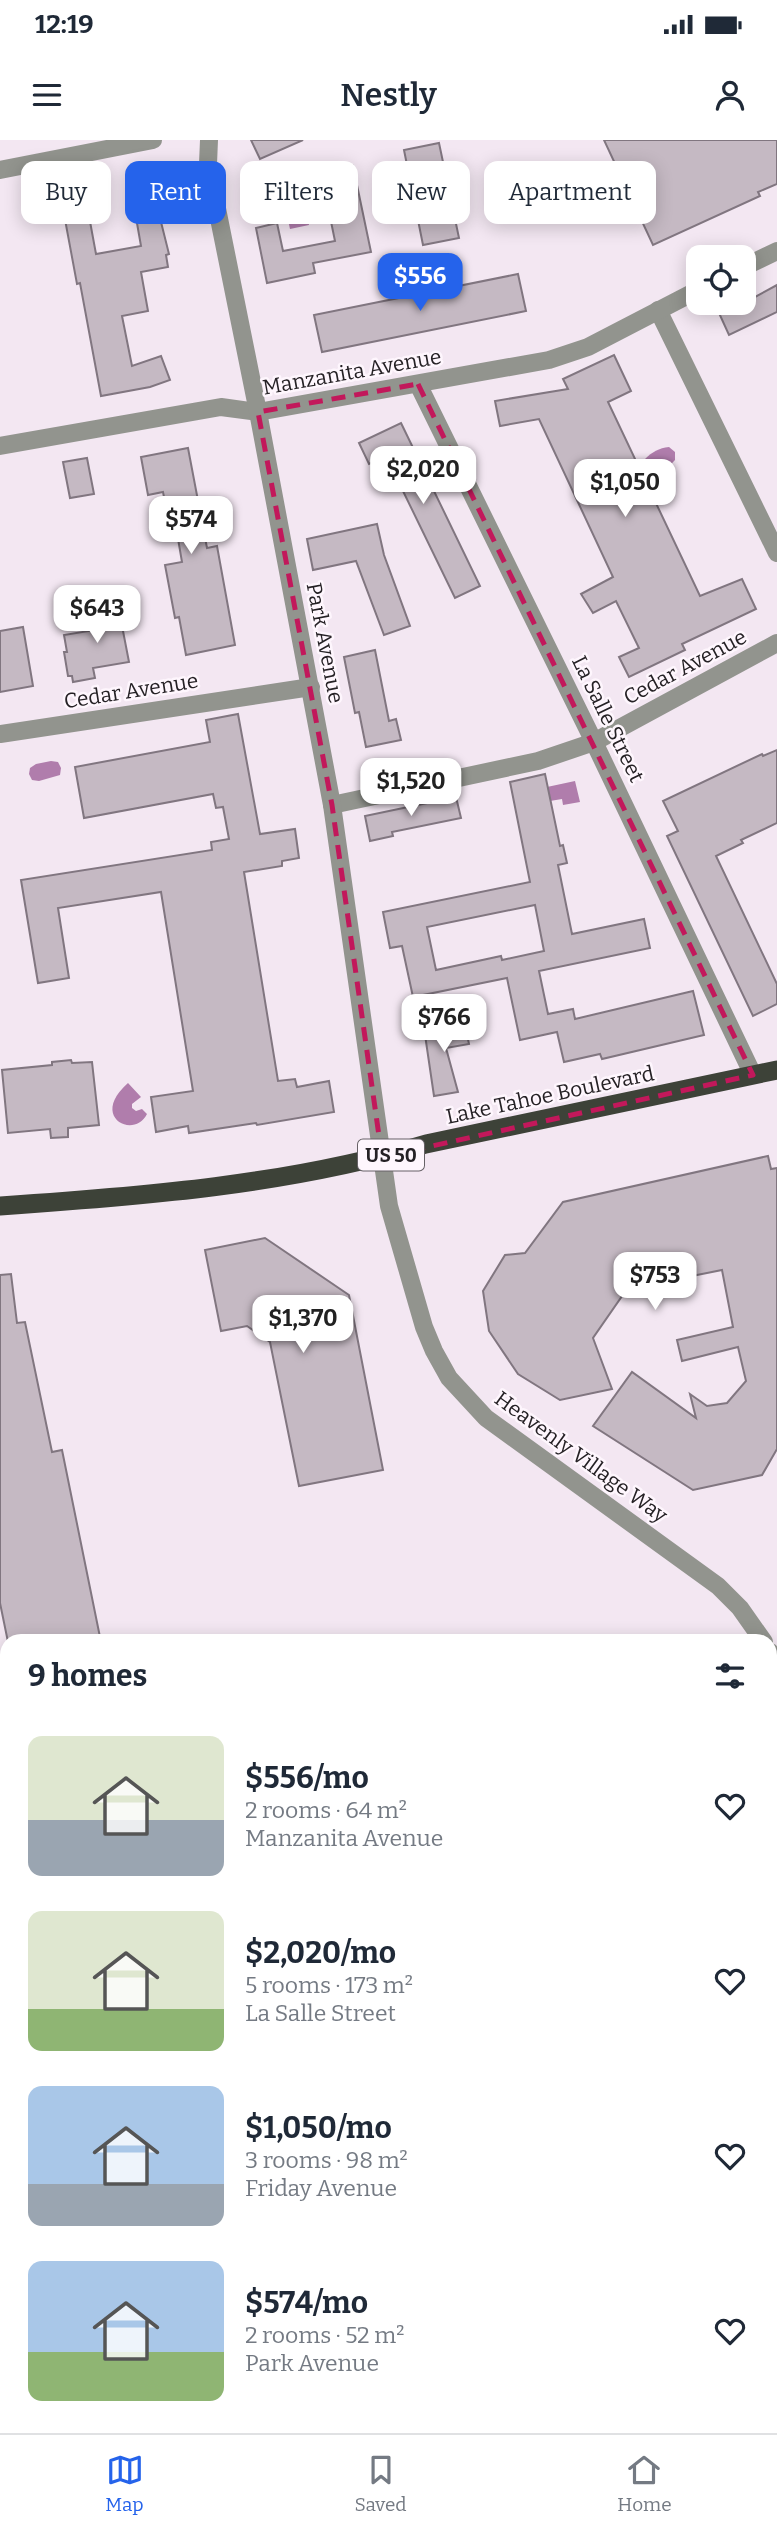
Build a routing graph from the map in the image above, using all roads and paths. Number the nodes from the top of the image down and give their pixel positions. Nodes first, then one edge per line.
1 (153, 140) edge
2 (209, 140) edge
3 (0, 170) edge
4 (777, 251) edge
5 (756, 261) edge
6 (686, 296) edge
7 (658, 310) junction
8 (418, 384) junction
9 (258, 412) junction
10 (0, 446) edge
11 (777, 553) edge
12 (777, 643) edge
13 (311, 687) junction
14 (0, 734) edge
15 (594, 742) junction
16 (332, 805) junction
17 (777, 1070) edge
18 (753, 1075) junction
19 (382, 1157) junction
20 (0, 1206) edge
21 (758, 1634) edge

1 - 3 street
2 - 9 street, Park Avenue
4 - 5 street
6 - 7 street, Manzanita Avenue
7 - 8 street, Manzanita Avenue
7 - 11 street
8 - 9 street, Manzanita Avenue
8 - 15 street, La Salle Street
9 - 10 street, Manzanita Avenue
9 - 13 street, Park Avenue
12 - 15 street, Cedar Avenue
13 - 14 street, Cedar Avenue
13 - 16 street, Park Avenue
15 - 16 street, Cedar Avenue
15 - 18 street, La Salle Street
16 - 19 street, Park Avenue
17 - 18 highway, Lake Tahoe Boulevard / US 50
18 - 19 highway, Lake Tahoe Boulevard / US 50
19 - 20 highway, Lake Tahoe Boulevard / US 50
19 - 21 street, Heavenly Village Way

